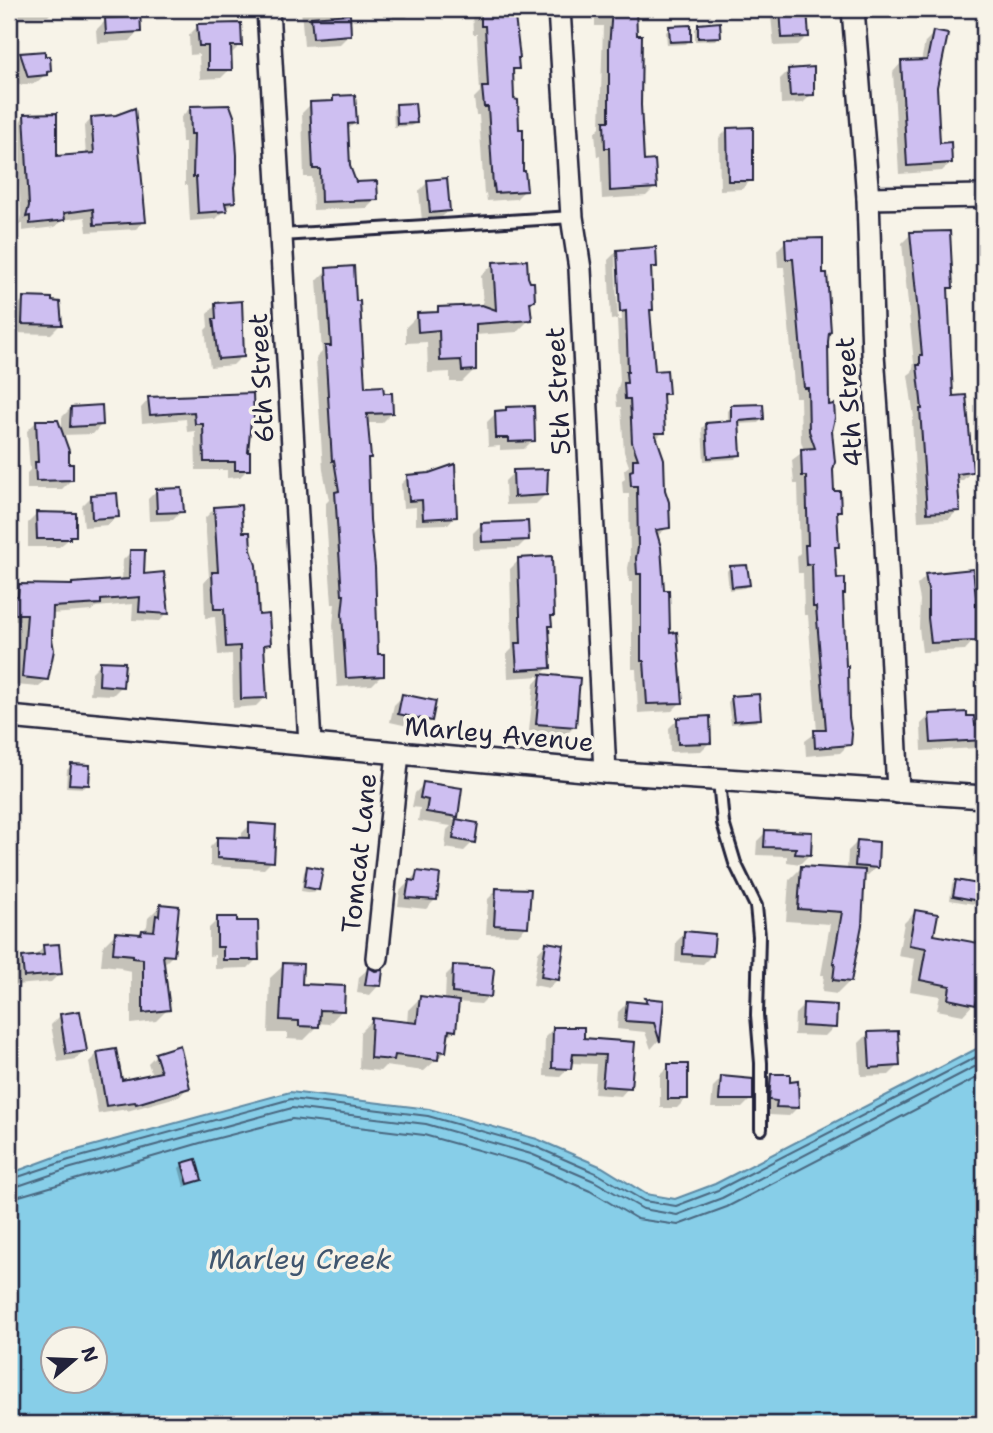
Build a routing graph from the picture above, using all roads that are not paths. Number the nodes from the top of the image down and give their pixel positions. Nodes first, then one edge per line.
1 (268, 9) edge
2 (559, 9) edge
3 (853, 9) edge
4 (984, 196) edge
5 (868, 198) junction
6 (572, 217) junction
7 (281, 235) junction
8 (9, 718) edge
9 (310, 744) junction
10 (398, 753) junction
11 (605, 772) junction
12 (719, 780) junction
13 (898, 792) junction
14 (984, 797) edge
15 (376, 958) dead end
16 (761, 1129) dead end

1 - 7 street, 6th Street
2 - 6 street, 5th Street
3 - 5 street, 4th Street
4 - 5 street
5 - 13 street, 4th Street
6 - 7 lane
6 - 11 street, 5th Street
7 - 9 street, 6th Street
8 - 9 street, Marley Avenue
9 - 10 street, Marley Avenue
10 - 11 street, Marley Avenue
10 - 15 street, Tomcat Lane
11 - 12 street, Marley Avenue
12 - 13 street, Marley Avenue
12 - 16 lane
13 - 14 street, Marley Avenue

